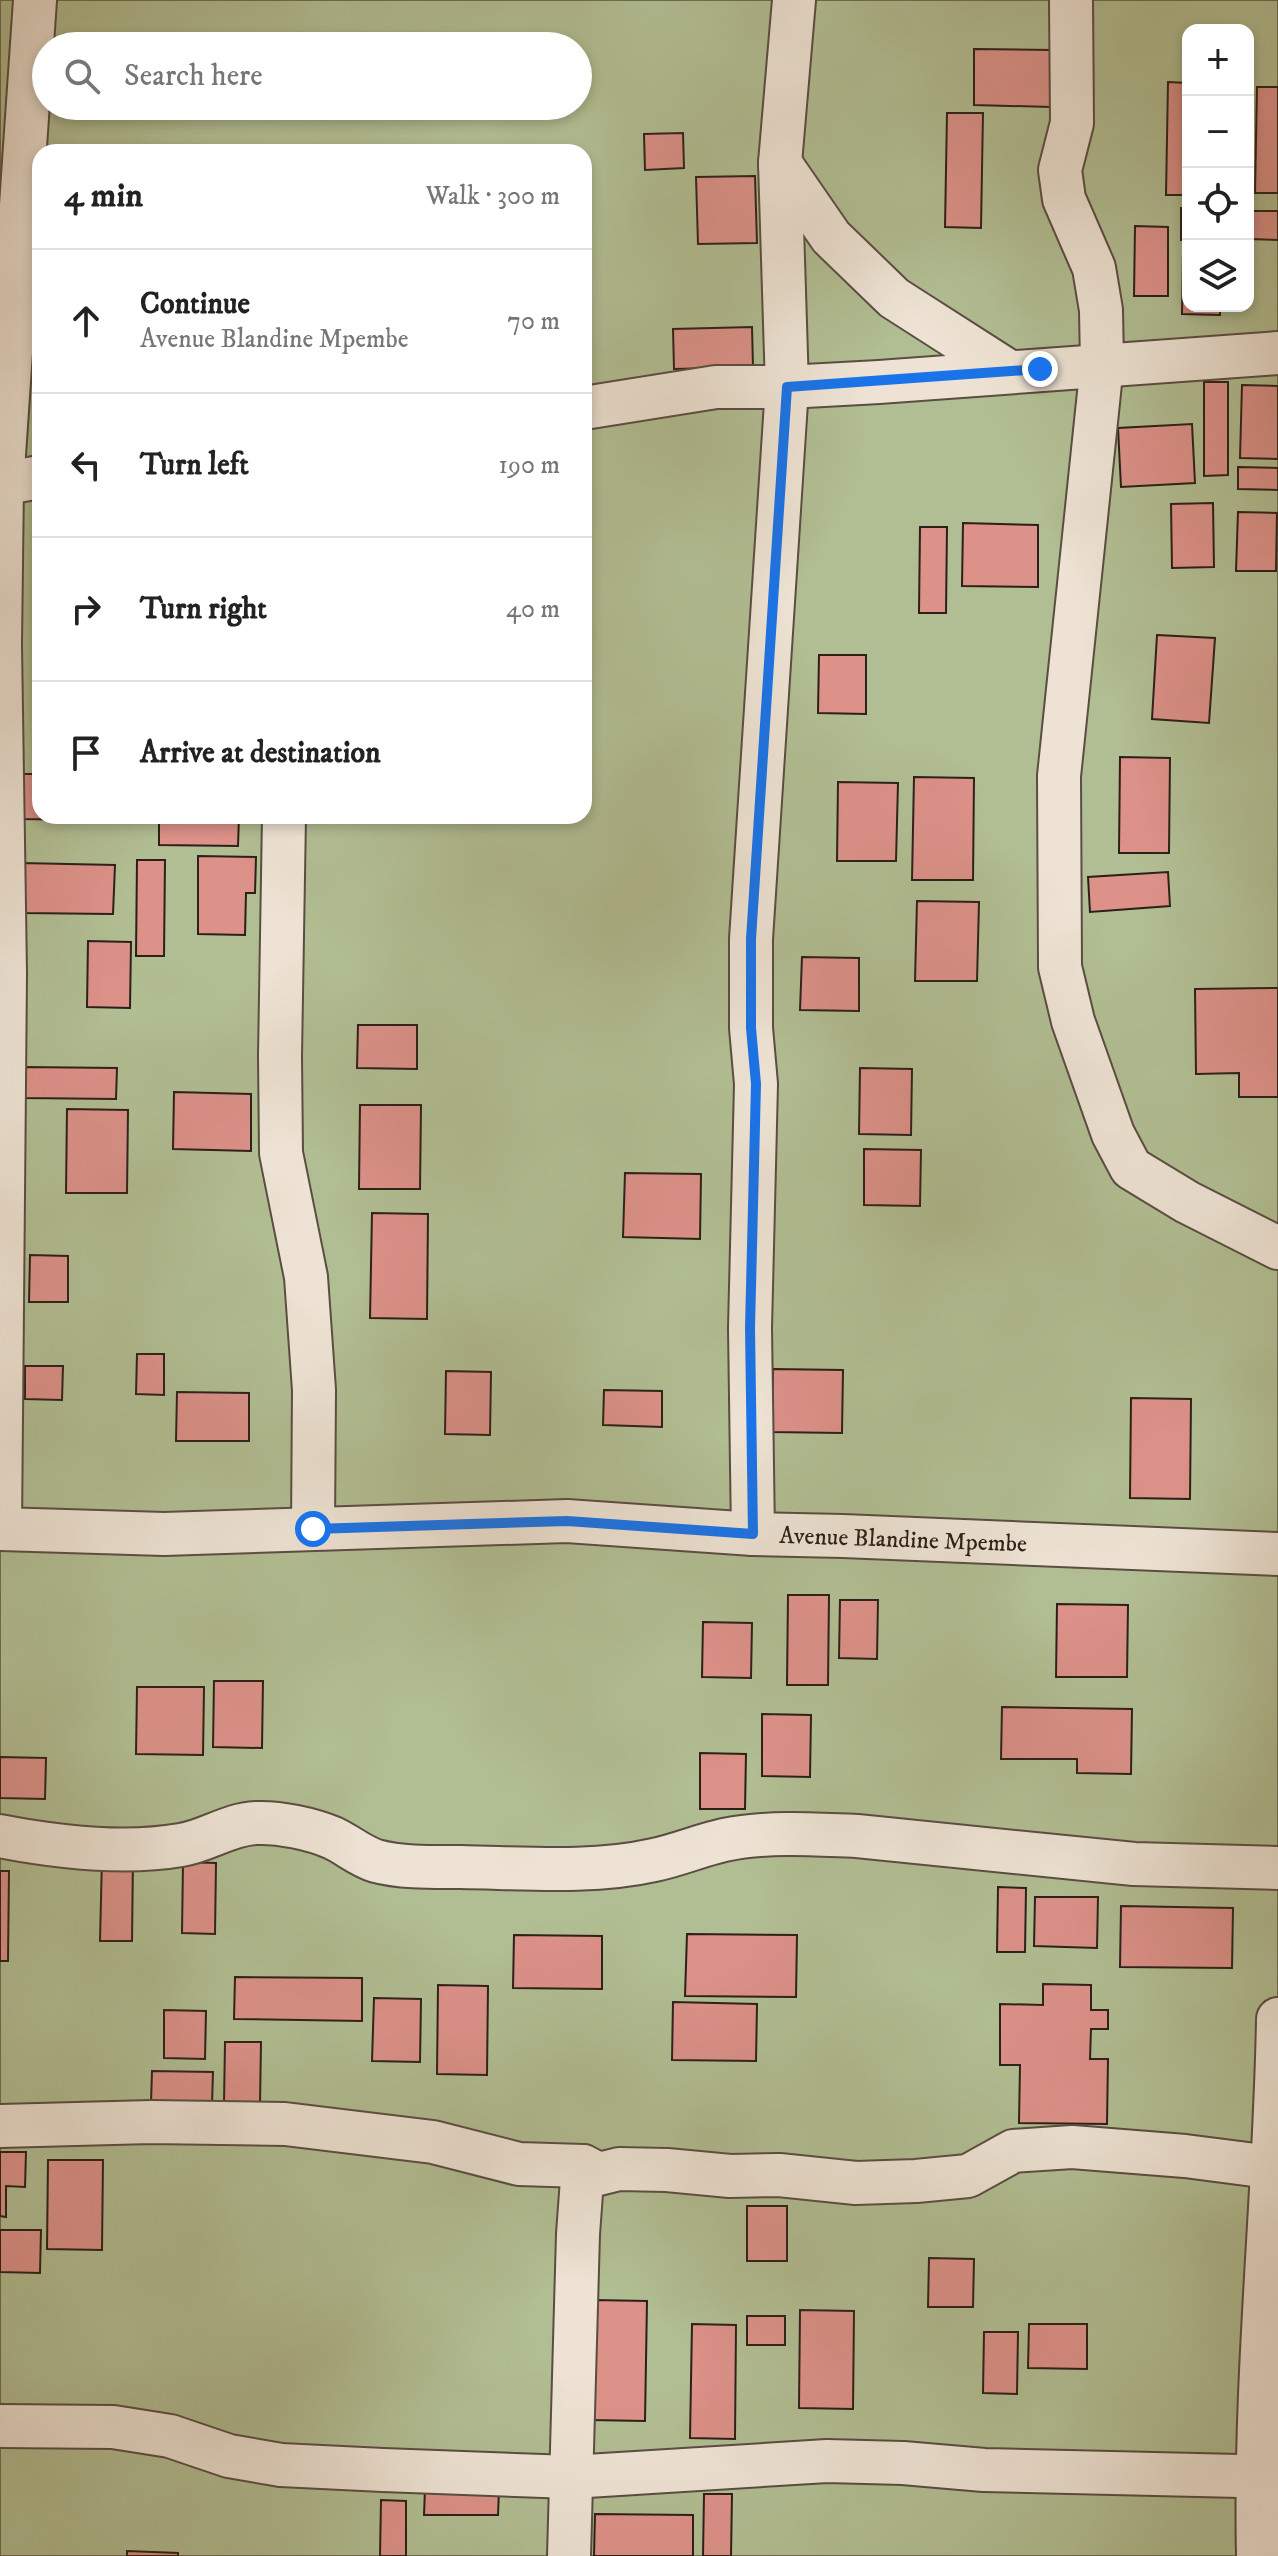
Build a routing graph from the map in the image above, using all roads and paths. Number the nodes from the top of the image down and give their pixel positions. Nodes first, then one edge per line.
1 (35, 0) edge
2 (794, 0) edge
3 (1071, 0) edge
4 (34, 32) edge
5 (32, 69) edge
6 (780, 163) junction
7 (1278, 353) edge
8 (1102, 364) junction
9 (1008, 371) junction
10 (787, 387) junction
11 (592, 407) edge
12 (14, 482) edge
13 (284, 824) edge
14 (1278, 1248) edge
15 (0, 1529) edge
16 (313, 1529) junction
17 (753, 1534) junction
18 (1278, 1554) edge
19 (0, 1836) edge
20 (1278, 1868) edge
21 (1278, 2019) edge
22 (0, 2126) edge
23 (583, 2166) junction
24 (1276, 2168) edge
25 (0, 2426) edge
26 (1267, 2476) edge
27 (571, 2477) junction
28 (569, 2556) edge
29 (1258, 2556) edge

1 - 4 street
2 - 6 street
3 - 8 street
5 - 12 street
6 - 9 street
6 - 10 street
7 - 8 street
8 - 9 street
8 - 14 street
9 - 10 street
10 - 11 street
10 - 17 street
12 - 15 street
13 - 16 street
15 - 16 street, Avenue Blandine Mpembe
16 - 17 street, Avenue Blandine Mpembe
17 - 18 street, Avenue Blandine Mpembe
19 - 20 street
21 - 24 street
22 - 23 street
23 - 24 street
23 - 27 street
24 - 26 street
25 - 27 street
26 - 27 street
26 - 29 street
27 - 28 street

